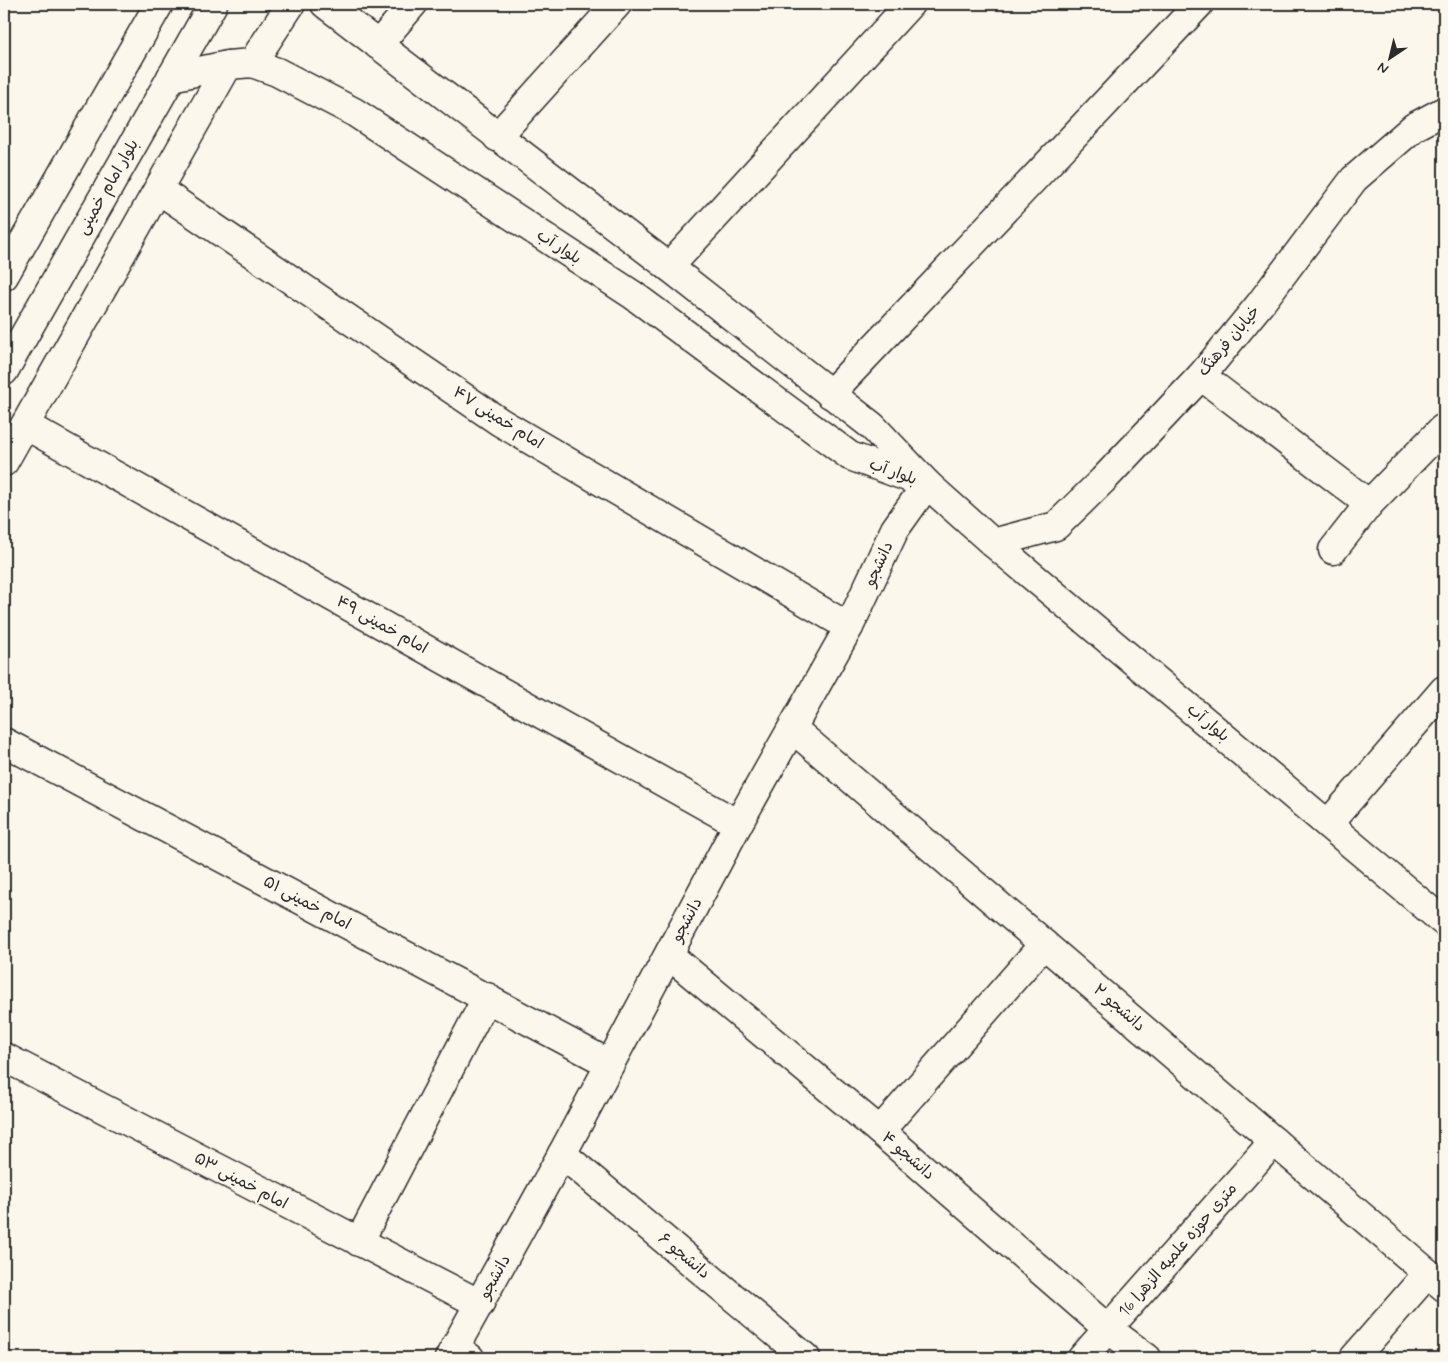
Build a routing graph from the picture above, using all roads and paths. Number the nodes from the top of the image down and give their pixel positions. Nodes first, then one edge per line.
1 (159, 4) edge
2 (213, 4) edge
3 (292, 4) edge
4 (325, 4) edge
5 (413, 4) edge
6 (617, 4) edge
7 (910, 4) edge
8 (1199, 4) edge
9 (378, 45) junction
10 (240, 64) junction
11 (171, 77) junction
12 (1444, 111) edge
13 (497, 137) junction
14 (159, 190) junction
15 (669, 267) junction
16 (4, 276) edge
17 (4, 371) edge
18 (1201, 376) junction
19 (830, 394) junction
20 (25, 425) junction
21 (1442, 429) dead end
22 (4, 462) edge
23 (927, 484) junction
24 (1369, 504) junction
25 (993, 543) junction
26 (1333, 550) dead end
27 (849, 627) junction
28 (1444, 690) edge
29 (793, 729) junction
30 (4, 742) edge
31 (738, 824) junction
32 (1328, 824) junction
33 (1444, 922) edge
34 (1044, 944) junction
35 (668, 955) junction
36 (487, 997) junction
37 (4, 1057) edge
38 (610, 1064) junction
39 (880, 1131) junction
40 (1274, 1141) junction
41 (562, 1154) junction
42 (359, 1242) junction
43 (1436, 1280) edge
44 (480, 1304) junction
45 (1108, 1329) junction
46 (458, 1355) edge
47 (794, 1355) edge
48 (1082, 1358) edge
49 (1146, 1358) edge
50 (1354, 1358) edge

1 - 16 street
2 - 11 street, بلوار امام خمینی
3 - 10 street
4 - 9 street, بلوار آب
5 - 9 street
6 - 13 street
7 - 15 street
8 - 19 street
9 - 13 street, بلوار آب
10 - 11 street
10 - 14 street
10 - 23 street, بلوار آب
11 - 17 street, بلوار امام خمینی
12 - 18 street, خیابان فرهنگ
13 - 15 street, بلوار آب
14 - 20 street
14 - 27 street, امام خمینی ۴۷
15 - 19 street, بلوار آب
18 - 24 street
18 - 25 street, خیابان فرهنگ
19 - 23 street, بلوار آب
20 - 22 street
20 - 31 street, امام خمینی ۴۹
21 - 24 street
23 - 25 street, بلوار آب
23 - 27 street, دانشجو
24 - 26 street
25 - 32 street, بلوار آب
27 - 29 street, دانشجو
28 - 32 street
29 - 31 street, دانشجو
29 - 34 street, دانشجو ۲
30 - 36 street, امام خمینی ۵۱
31 - 35 street, دانشجو
32 - 33 street, بلوار آب
34 - 39 street
34 - 40 street, دانشجو ۲
35 - 38 street, دانشجو
35 - 39 street, دانشجو ۴
36 - 38 street, امام خمینی ۵۱
36 - 42 street
37 - 42 street, امام خمینی ۵۳
38 - 41 street, دانشجو
39 - 45 street, دانشجو ۴
40 - 43 street, دانشجو ۲
40 - 45 street, 16 متری حوزه علمیه الزهرا
41 - 44 street, دانشجو
41 - 47 street, دانشجو ۶
42 - 44 street, امام خمینی ۵۳
43 - 50 street
44 - 46 street, دانشجو
45 - 48 street, 16 متری حوزه علمیه الزهرا
45 - 49 street, دانشجو ۴

